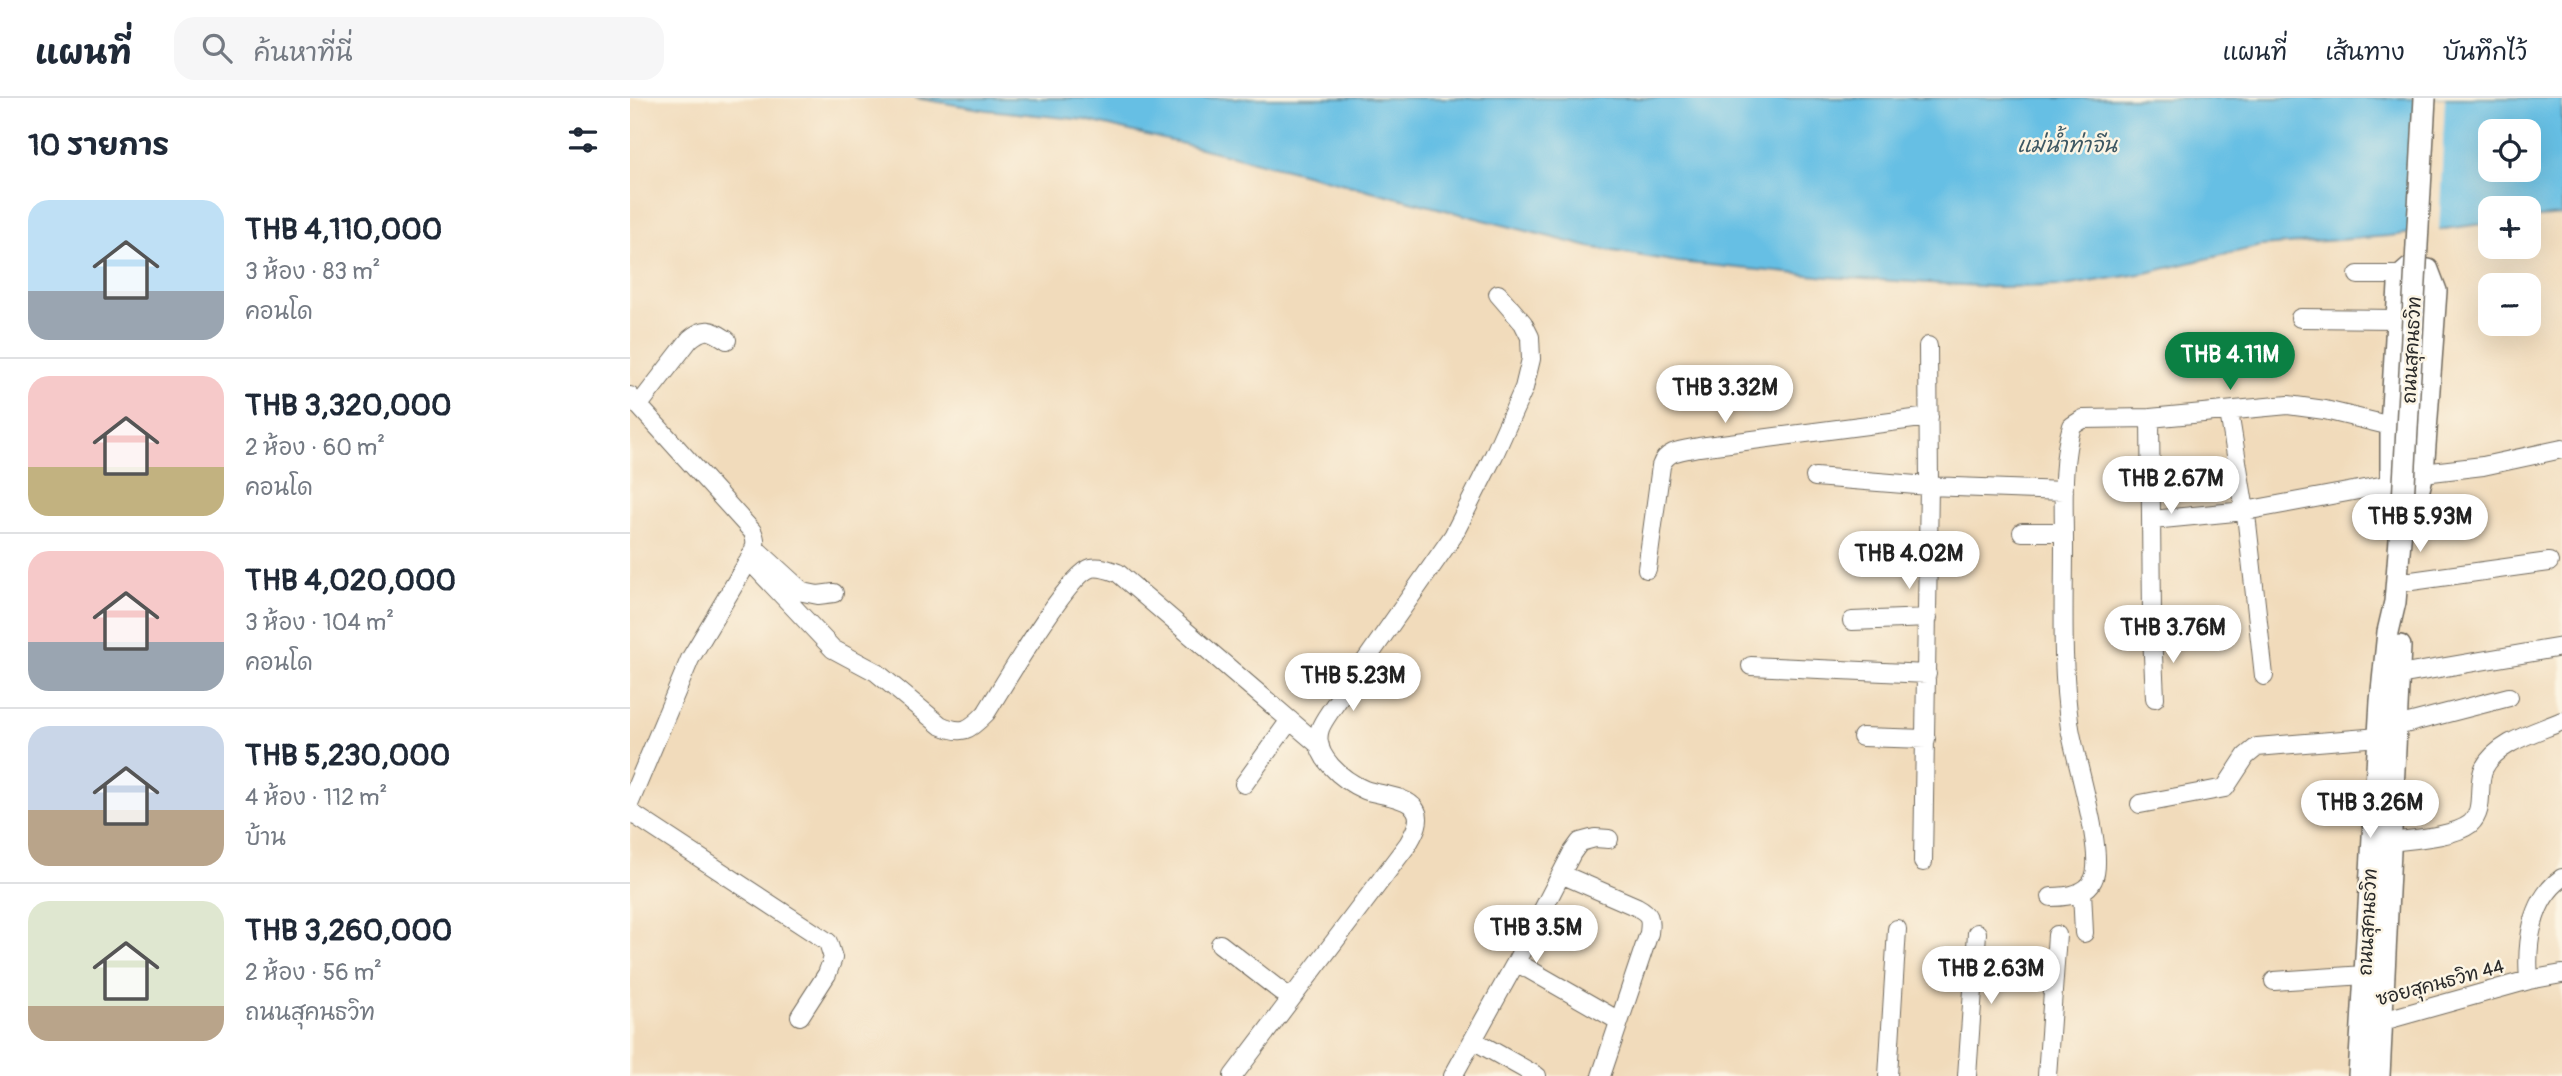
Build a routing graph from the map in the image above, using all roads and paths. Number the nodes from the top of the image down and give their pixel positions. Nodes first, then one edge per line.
1 (2426, 98) edge
2 (2358, 275) dead end
3 (2402, 275) junction
4 (1498, 294) dead end
5 (2300, 318) dead end
6 (2397, 319) junction
7 (727, 340) dead end
8 (1928, 346) dead end
9 (635, 400) edge
10 (2229, 412) junction
11 (1929, 417) junction
12 (2150, 418) junction
13 (2391, 426) junction
14 (2562, 449) edge
15 (2423, 473) junction
16 (1815, 477) dead end
17 (2391, 484) junction
18 (1929, 486) junction
19 (2064, 491) junction
20 (2245, 511) junction
21 (2402, 518) junction
22 (2152, 520) junction
23 (2022, 532) dead end
24 (2064, 532) junction
25 (752, 554) junction
26 (2549, 562) dead end
27 (1647, 569) dead end
28 (834, 593) dead end
29 (2396, 593) junction
30 (2152, 614) dead end
31 (1928, 618) junction
32 (1852, 621) dead end
33 (2152, 634) dead end
34 (2562, 647) edge
35 (1751, 666) dead end
36 (1927, 674) junction
37 (2264, 676) dead end
38 (2391, 677) junction
39 (2509, 697) dead end
40 (2155, 698) dead end
41 (1290, 720) junction
42 (2562, 722) edge
43 (2388, 732) junction
44 (1862, 737) dead end
45 (1926, 739) junction
46 (1320, 746) junction
47 (636, 769) edge
48 (1244, 784) dead end
49 (630, 802) edge
50 (2140, 804) dead end
51 (630, 812) edge
52 (1609, 839) dead end
53 (2391, 842) junction
54 (1923, 862) dead end
55 (1561, 874) junction
56 (2562, 878) edge
57 (2082, 891) junction
58 (2051, 897) dead end
59 (1897, 929) dead end
60 (1977, 933) dead end
61 (2084, 933) dead end
62 (2057, 934) dead end
63 (2377, 937) junction
64 (1220, 944) dead end
65 (1516, 962) junction
66 (2365, 975) junction
67 (2562, 975) edge
68 (2529, 980) junction
69 (2274, 981) dead end
70 (1291, 999) junction
71 (800, 1016) dead end
72 (2384, 1020) junction
73 (1619, 1021) junction
74 (2362, 1027) junction
75 (1473, 1040) junction
76 (1233, 1076) edge
77 (1453, 1076) edge
78 (1536, 1076) edge
79 (1601, 1076) edge
80 (1888, 1076) edge
81 (1967, 1076) edge
82 (2047, 1076) edge
83 (2359, 1076) edge
84 (2379, 1076) edge

1 - 21 main road, ถนนสุคนธวิท, bridge
2 - 3 street
3 - 6 main road
3 - 15 main road
4 - 46 street
5 - 6 street
6 - 13 main road
7 - 9 street
8 - 11 street
9 - 25 street
10 - 12 street
10 - 13 street
10 - 20 street
11 - 18 street
11 - 27 street
12 - 19 street
12 - 22 street
13 - 17 main road
14 - 15 street
15 - 21 main road
16 - 18 street
17 - 20 street
17 - 21 main road
18 - 19 street
18 - 31 street
19 - 24 street
20 - 22 street
20 - 37 street
21 - 29 main road, ถนนสุคนธวิท
22 - 30 street
23 - 24 street
24 - 57 street
25 - 28 street
25 - 41 street
25 - 47 street
26 - 29 street
29 - 38 main road, ถนนสุคนธวิท
31 - 32 street
31 - 36 street
33 - 40 street
34 - 38 street
35 - 36 street
36 - 45 street
38 - 43 main road, ถนนสุคนธวิท
39 - 43 street
41 - 46 street
41 - 48 street
42 - 53 street
43 - 50 street
43 - 53 main road, ถนนสุคนธวิท
43 - 63 main road, ถนนสุคนธวิท
44 - 45 street
45 - 54 street
46 - 70 street
47 - 49 street
51 - 71 street
52 - 55 street
53 - 63 main road, ถนนสุคนธวิท
55 - 65 street
55 - 73 street
56 - 68 street, ซอยสุคนธวิท 44
57 - 58 street
57 - 61 street
59 - 80 street
60 - 81 street
62 - 82 street
63 - 66 main road, ถนนสุคนธวิท
63 - 72 main road, ถนนสุคนธวิท
64 - 70 street
65 - 73 street
65 - 75 street
66 - 69 street
66 - 74 main road, ถนนสุคนธวิท
67 - 68 street, ซอยสุคนธวิท 44
68 - 72 street, ซอยสุคนธวิท 44
70 - 76 street
72 - 74 street, ซอยสุคนธวิท 44
72 - 84 main road, ถนนสุคนธวิท
73 - 79 street
74 - 83 main road, ถนนสุคนธวิท
75 - 77 street
75 - 78 street

